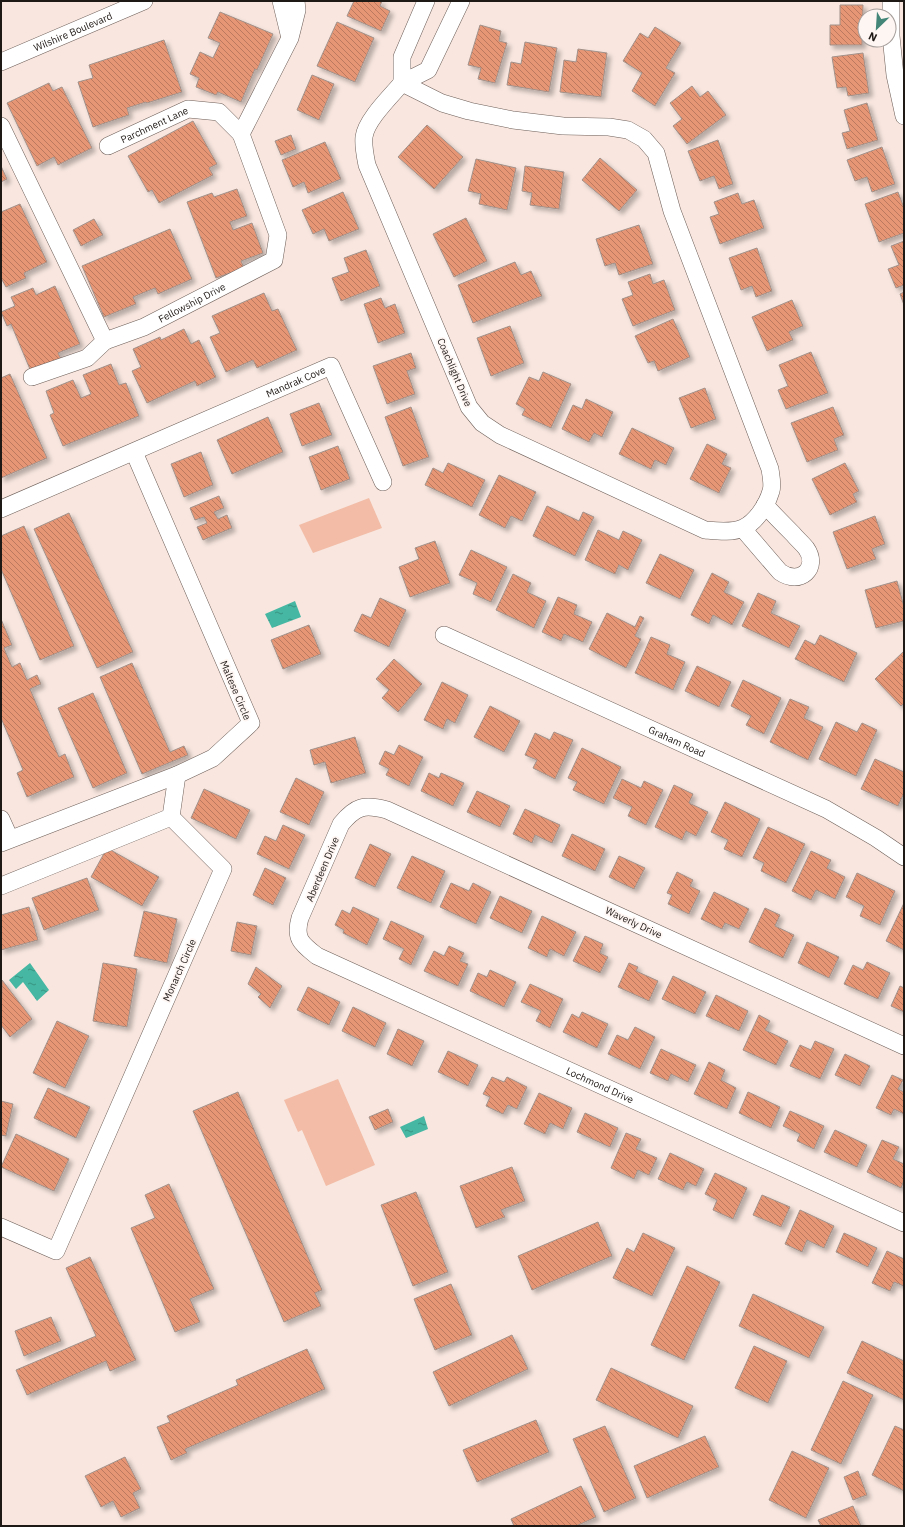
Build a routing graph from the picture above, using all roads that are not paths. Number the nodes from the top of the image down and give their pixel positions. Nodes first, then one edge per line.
1 (144, 1) edge
2 (281, 1) edge
3 (296, 1) edge
4 (426, 1) edge
5 (461, 1) edge
6 (891, 1) edge
7 (290, 38) junction
8 (1, 62) edge
9 (402, 83) junction
10 (904, 116) edge
11 (1, 126) edge
12 (241, 134) junction
13 (108, 146) dead end
14 (105, 341) junction
15 (32, 377) dead end
16 (134, 452) junction
17 (383, 482) dead end
18 (765, 505) junction
19 (1, 509) edge
20 (743, 529) junction
21 (444, 636) dead end
22 (177, 775) junction
23 (361, 807) joint
24 (171, 817) junction
25 (1, 819) edge
26 (5, 841) edge
27 (904, 857) edge
28 (1, 886) edge
29 (300, 940) joint
30 (904, 1046) edge
31 (904, 1223) edge
32 (1, 1227) edge

1 - 8 street, Wilshire Boulevard
2 - 7 street
3 - 7 street
4 - 9 street
5 - 9 street, Coachlight Drive
6 - 10 street
7 - 12 street
9 - 18 street
9 - 20 street, Coachlight Drive
11 - 14 street
12 - 13 street, Parchment Lane
12 - 14 street, Fellowship Drive
14 - 15 street
16 - 17 street, Mandrak Cove
16 - 19 street
16 - 22 street, Maltese Circle
18 - 20 street
18 - 20 street
21 - 27 street, Graham Road
22 - 24 street
22 - 26 street, Maltese Circle
23 - 29 street, Aberdeen Drive
23 - 30 street, Waverly Drive
24 - 28 street
24 - 32 street, Monarch Circle
25 - 26 street, Maltese Circle
29 - 31 street, Lochmond Drive

